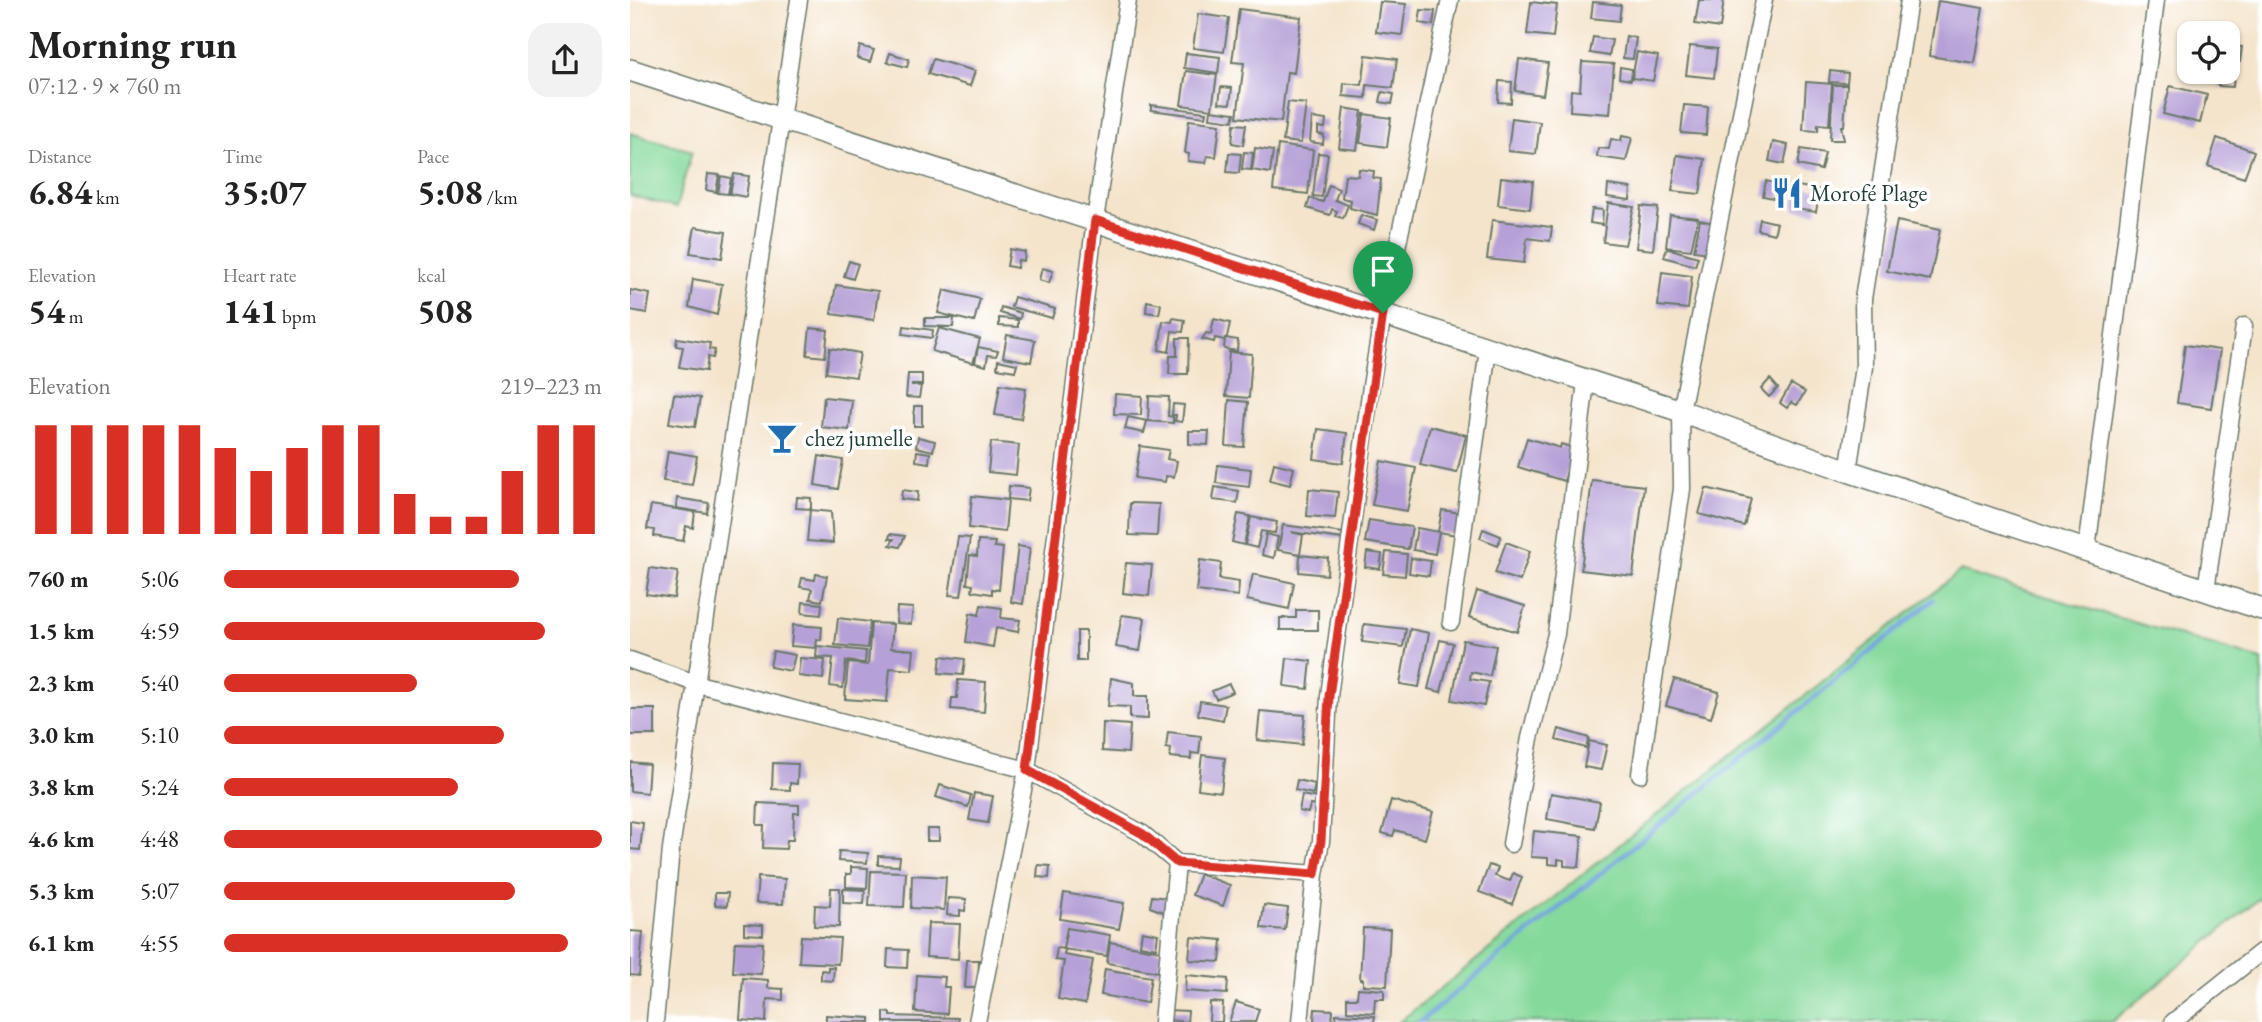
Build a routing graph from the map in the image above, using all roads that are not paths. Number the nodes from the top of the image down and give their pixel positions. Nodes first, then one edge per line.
1 (799, 0) edge
2 (1128, 0) edge
3 (1450, 0) edge
4 (1764, 0) edge
5 (1909, 0) edge
6 (2156, 0) edge
7 (630, 70) edge
8 (781, 119) junction
9 (1095, 220) junction
10 (1383, 313) junction
11 (2244, 326) dead end
12 (1488, 349) junction
13 (1586, 380) junction
14 (1681, 411) junction
15 (1848, 471) junction
16 (2087, 550) junction
17 (2206, 590) junction
18 (2262, 609) edge
19 (1451, 622) dead end
20 (630, 660) edge
21 (698, 684) junction
22 (1027, 770) junction
23 (1640, 774) dead end
24 (1511, 844) dead end
25 (1177, 863) junction
26 (1315, 874) junction
27 (2262, 951) edge
28 (655, 1022) edge
29 (977, 1022) edge
30 (1162, 1022) edge
31 (1300, 1022) edge
32 (2173, 1022) edge

1 - 8 street
2 - 9 street
3 - 10 street
4 - 14 street
5 - 15 street
6 - 16 street
7 - 8 street
8 - 9 street
8 - 21 street
9 - 10 street
9 - 22 street
10 - 12 street
10 - 26 street
11 - 17 street
12 - 13 street
12 - 19 street
13 - 14 street
13 - 24 street
14 - 15 street
14 - 23 street
15 - 16 street
16 - 17 street
17 - 18 street
20 - 21 street
21 - 22 street
21 - 28 street
22 - 25 street
22 - 29 street
25 - 26 street
25 - 30 street
26 - 31 street
27 - 32 street

